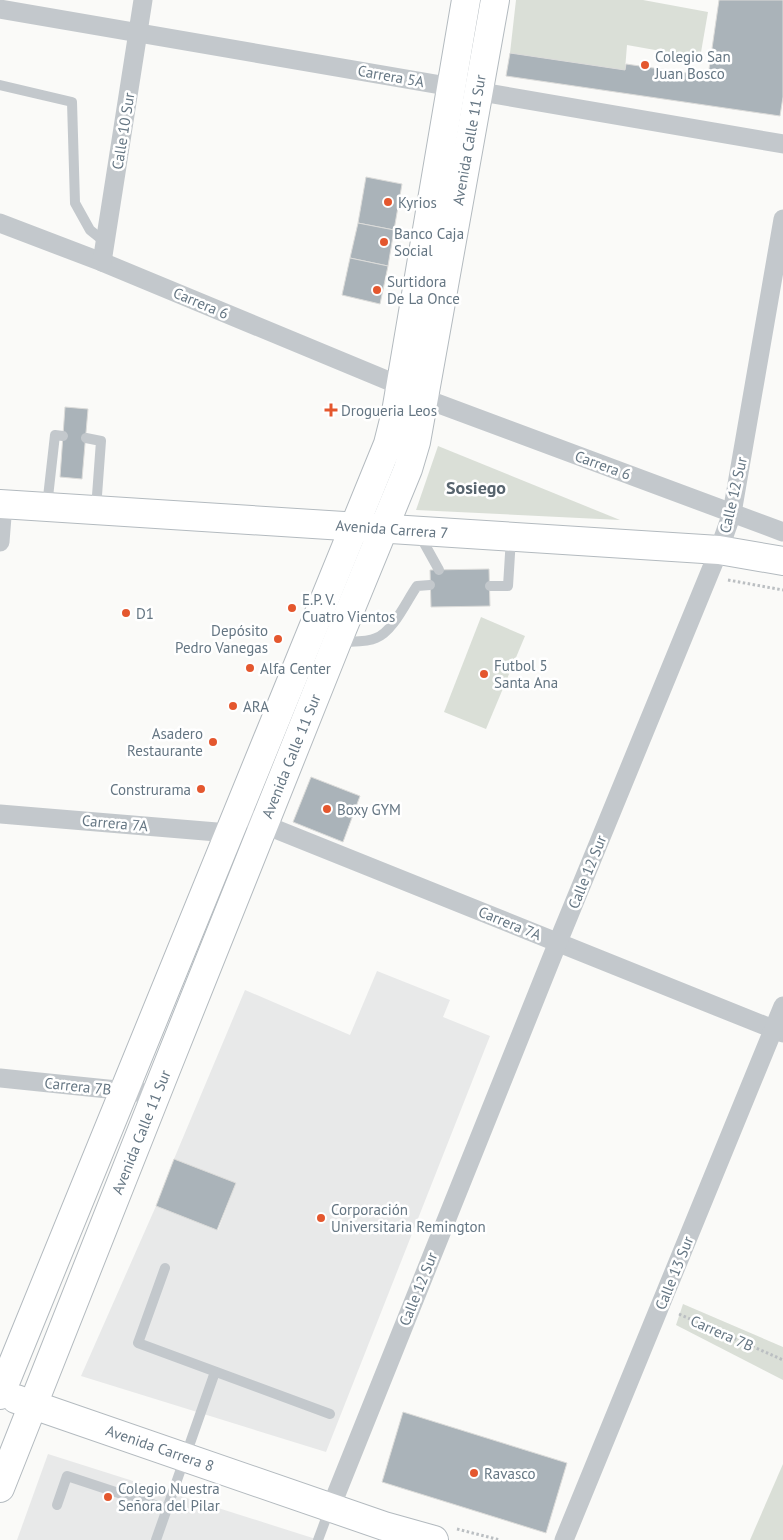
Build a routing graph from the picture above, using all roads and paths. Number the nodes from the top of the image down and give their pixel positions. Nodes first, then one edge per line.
1 (143, 0) edge
2 (466, 0) edge
3 (495, 0) edge
4 (0, 9) edge
5 (138, 33) junction
6 (0, 85) edge
7 (451, 87) junction
8 (478, 91) junction
9 (783, 144) edge
10 (783, 219) edge
11 (0, 224) edge
12 (105, 242) junction
13 (102, 262) junction
14 (412, 392) junction
15 (63, 436) dead end
16 (86, 438) dead end
17 (1, 504) edge
18 (47, 507) junction
19 (96, 510) junction
20 (732, 513) junction
21 (356, 527) junction
22 (384, 528) junction
23 (417, 531) junction
24 (783, 532) edge
25 (511, 537) junction
26 (0, 542) edge
27 (719, 550) junction
28 (783, 561) edge
29 (440, 570) dead end
30 (430, 585) dead end
31 (490, 586) dead end
32 (337, 642) junction
33 (0, 814) edge
34 (233, 824) junction
35 (264, 824) junction
36 (558, 942) junction
37 (783, 1006) edge
38 (778, 1031) edge
39 (0, 1078) edge
40 (124, 1090) junction
41 (156, 1094) junction
42 (165, 1268) dead end
43 (660, 1306) junction
44 (783, 1360) edge
45 (215, 1372) junction
46 (0, 1395) edge
47 (33, 1404) junction
48 (330, 1414) dead end
49 (185, 1457) junction
50 (0, 1488) edge
51 (57, 1506) dead end
52 (331, 1508) junction
53 (167, 1509) junction
54 (156, 1540) edge
55 (318, 1540) edge
56 (434, 1540) edge
57 (564, 1540) edge

1 - 5 street, Calle 10 Sur
2 - 7 main road, Avenida Calle 11 Sur
3 - 8 main road, Avenida Calle 11 Sur
4 - 5 street, Carrera 5A
5 - 7 street, Carrera 5A
5 - 12 street, Calle 10 Sur
6 - 12 lane
7 - 8 street, Carrera 5A
7 - 14 main road, Avenida Calle 11 Sur
8 - 9 street, Carrera 5A
8 - 14 main road, Avenida Calle 11 Sur
10 - 20 street, Calle 12 Sur
11 - 13 street, Carrera 6
12 - 13 street, Calle 10 Sur
13 - 14 street, Carrera 6
14 - 20 street, Carrera 6
14 - 21 main road, Avenida Calle 11 Sur
14 - 22 main road, Avenida Calle 11 Sur
15 - 18 lane
16 - 19 lane
17 - 18 main road, Avenida Carrera 7
17 - 26 street
18 - 19 main road, Avenida Carrera 7
19 - 21 main road, Avenida Carrera 7
20 - 24 street, Carrera 6
20 - 27 street, Calle 12 Sur
21 - 22 main road, Avenida Carrera 7
21 - 34 main road, Avenida Calle 11 Sur
22 - 23 main road, Avenida Carrera 7
22 - 32 main road, Avenida Calle 11 Sur
23 - 25 main road, Avenida Carrera 7
23 - 29 lane
25 - 27 main road, Avenida Carrera 7
25 - 31 lane
27 - 28 main road, Avenida Carrera 7
27 - 36 street, Calle 12 Sur
30 - 32 lane
32 - 35 main road, Avenida Calle 11 Sur
33 - 34 street, Carrera 7A
34 - 35 street, Carrera 7A
34 - 40 main road, Avenida Calle 11 Sur
35 - 36 street, Carrera 7A
35 - 41 main road, Avenida Calle 11 Sur
36 - 38 street, Carrera 7A
36 - 52 street, Calle 12 Sur
37 - 38 street, Calle 13 Sur
38 - 43 street, Calle 13 Sur
39 - 40 street, Carrera 7B
40 - 41 street, Carrera 7B
40 - 46 main road, Avenida Calle 11 Sur
41 - 47 main road, Avenida Calle 11 Sur
42 - 45 lane
43 - 44 path, Carrera 7B
43 - 57 street, Calle 13 Sur
45 - 48 lane
45 - 49 lane
46 - 47 main road, Avenida Carrera 8
47 - 49 main road, Avenida Carrera 8
47 - 50 main road, Avenida Calle 11 Sur
49 - 52 main road, Avenida Carrera 8
49 - 53 lane
51 - 53 lane
52 - 55 lane
52 - 56 main road, Avenida Carrera 8
53 - 54 lane

